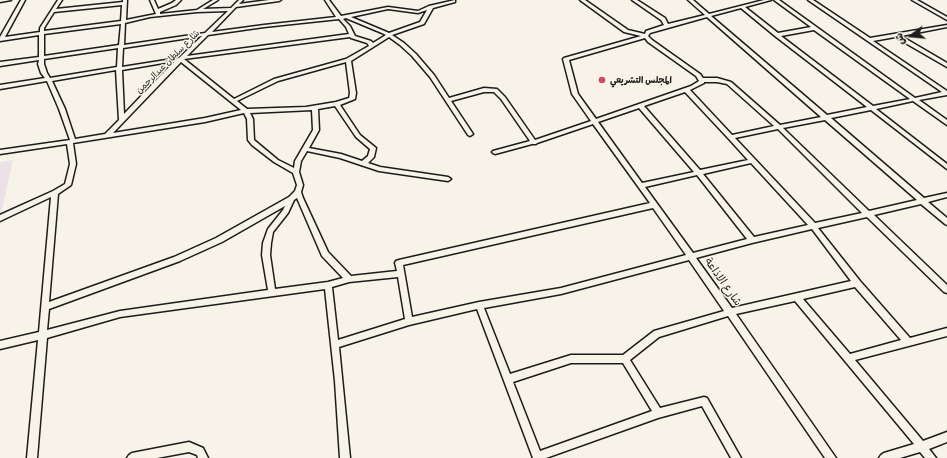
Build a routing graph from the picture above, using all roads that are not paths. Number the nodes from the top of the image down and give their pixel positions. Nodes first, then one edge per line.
1 (9, 0) edge
2 (23, 0) edge
3 (60, 0) edge
4 (152, 0) edge
5 (179, 0) edge
6 (216, 0) edge
7 (240, 0) edge
8 (280, 0) edge
9 (328, 0) edge
10 (582, 0) edge
11 (634, 0) edge
12 (690, 0) edge
13 (769, 0) edge
14 (776, 0) edge
15 (810, 0) edge
16 (914, 0) edge
17 (0, 1) edge
18 (125, 1) edge
19 (454, 1) edge
20 (432, 7) junction
21 (233, 8) junction
22 (743, 8) junction
23 (53, 11) junction
24 (197, 11) junction
25 (158, 13) junction
26 (708, 15) junction
27 (339, 17) junction
28 (346, 17) junction
29 (947, 19) edge
30 (123, 22) junction
31 (667, 26) junction
32 (947, 26) edge
33 (815, 28) junction
34 (41, 33) junction
35 (208, 34) junction
36 (777, 34) junction
37 (352, 35) junction
38 (389, 35) junction
39 (896, 35) junction
40 (646, 36) junction
41 (1, 40) edge
42 (869, 40) junction
43 (372, 46) junction
44 (121, 47) junction
45 (41, 58) junction
46 (181, 59) junction
47 (348, 60) junction
48 (0, 64) edge
49 (947, 65) edge
50 (119, 69) junction
51 (49, 80) junction
52 (702, 80) junction
53 (0, 87) edge
54 (686, 89) junction
55 (947, 93) edge
56 (448, 100) junction
57 (915, 100) junction
58 (234, 101) junction
59 (337, 104) junction
60 (640, 105) junction
61 (315, 108) junction
62 (873, 109) junction
63 (246, 111) junction
64 (827, 118) junction
65 (122, 121) junction
66 (594, 121) junction
67 (947, 123) edge
68 (778, 127) junction
69 (470, 134) dead end
70 (107, 136) junction
71 (730, 137) junction
72 (72, 142) junction
73 (534, 143) junction
74 (305, 149) junction
75 (0, 152) edge
76 (495, 152) dead end
77 (752, 161) junction
78 (363, 164) junction
79 (947, 167) edge
80 (296, 172) junction
81 (699, 173) junction
82 (448, 179) dead end
83 (641, 186) junction
84 (298, 192) junction
85 (55, 193) junction
86 (947, 195) edge
87 (291, 199) junction
88 (923, 201) junction
89 (654, 205) junction
90 (868, 214) junction
91 (0, 218) edge
92 (947, 222) edge
93 (812, 226) junction
94 (752, 240) junction
95 (691, 256) junction
96 (401, 274) junction
97 (349, 279) junction
98 (856, 283) junction
99 (328, 285) junction
100 (947, 290) edge
101 (272, 293) junction
102 (797, 297) junction
103 (479, 305) junction
104 (45, 306) junction
105 (731, 312) junction
106 (409, 321) junction
107 (947, 332) edge
108 (43, 335) junction
109 (907, 341) junction
110 (0, 345) edge
111 (334, 345) junction
112 (848, 358) junction
113 (625, 359) junction
114 (508, 379) junction
115 (658, 413) junction
116 (947, 437) edge
117 (921, 447) junction
118 (538, 457) edge
119 (32, 458) edge
120 (132, 458) edge
121 (203, 458) edge
122 (345, 458) edge
123 (736, 458) edge
124 (831, 458) edge
125 (884, 458) edge
126 (931, 458) edge

1 - 17 street
2 - 41 street
3 - 23 street
4 - 25 street
5 - 25 street
6 - 24 street
7 - 21 street, شارع سلطان عبدالرحمن
8 - 21 street
9 - 27 street
10 - 40 street
11 - 31 street
12 - 26 street
13 - 22 street
14 - 33 street
15 - 42 street
16 - 29 street
18 - 23 street
18 - 30 street
19 - 20 street
20 - 28 street
20 - 38 street
21 - 24 street
21 - 35 street, شارع سلطان عبدالرحمن
22 - 26 street
22 - 36 street
23 - 34 street
24 - 25 street
25 - 30 street
26 - 31 street
26 - 64 street
27 - 28 street
27 - 35 street
27 - 37 street
28 - 38 street
30 - 34 street
30 - 44 street
31 - 40 street
32 - 39 street
33 - 36 street
33 - 57 street
34 - 41 street
34 - 45 street
35 - 44 street
35 - 46 street, شارع سلطان عبدالرحمن
36 - 62 street
37 - 43 street
37 - 46 street
38 - 43 street
38 - 56 street
39 - 42 street
39 - 49 street
40 - 52 street
40 - 66 street, شارع الاذاعة
42 - 55 street
43 - 47 street
44 - 45 street
44 - 50 street
45 - 48 street
45 - 51 street
46 - 50 street
46 - 58 street
46 - 65 street, شارع سلطان عبدالرحمن
47 - 58 street
47 - 59 street
50 - 51 street
50 - 65 street
51 - 53 street
51 - 72 street
52 - 54 street
52 - 68 street
54 - 60 street
54 - 71 street
55 - 57 street
56 - 69 street
56 - 73 street
57 - 62 street
57 - 67 street
58 - 63 street
59 - 61 street
59 - 78 street
60 - 66 street
60 - 81 street
61 - 63 street
61 - 74 street
62 - 64 street
62 - 79 street
63 - 70 street
63 - 80 street
64 - 68 street
64 - 88 street
65 - 70 street, شارع سلطان عبدالرحمن
66 - 73 street
66 - 83 street, شارع الاذاعة
68 - 71 street
68 - 90 street
70 - 72 street
71 - 77 street
72 - 75 street
72 - 85 street
73 - 76 street
74 - 78 street
74 - 80 street
77 - 81 street
77 - 93 street
78 - 82 street
80 - 84 street
81 - 83 street
81 - 94 street
83 - 89 street, شارع الاذاعة
84 - 87 street
84 - 97 street
85 - 91 street
85 - 104 street
86 - 88 street
87 - 101 street
87 - 104 street
88 - 90 street
88 - 92 street
89 - 95 street, شارع الاذاعة
89 - 96 street
90 - 93 street
90 - 100 street
93 - 94 street
93 - 98 street
94 - 95 street
95 - 103 street
95 - 105 street, شارع الاذاعة
96 - 97 street
96 - 106 street
97 - 99 street
98 - 102 street
98 - 109 street
99 - 101 street
99 - 111 street
101 - 108 street
102 - 105 street
102 - 112 street
103 - 106 street
103 - 114 street
104 - 108 street
105 - 113 street
105 - 124 street, شارع الاذاعة
106 - 111 street
107 - 109 street
108 - 110 street
108 - 119 street
109 - 112 street
111 - 122 street
112 - 117 street
113 - 114 street
113 - 115 street
114 - 118 street
115 - 118 street
115 - 123 street
116 - 117 street
117 - 125 street
117 - 126 street
120 - 121 street

